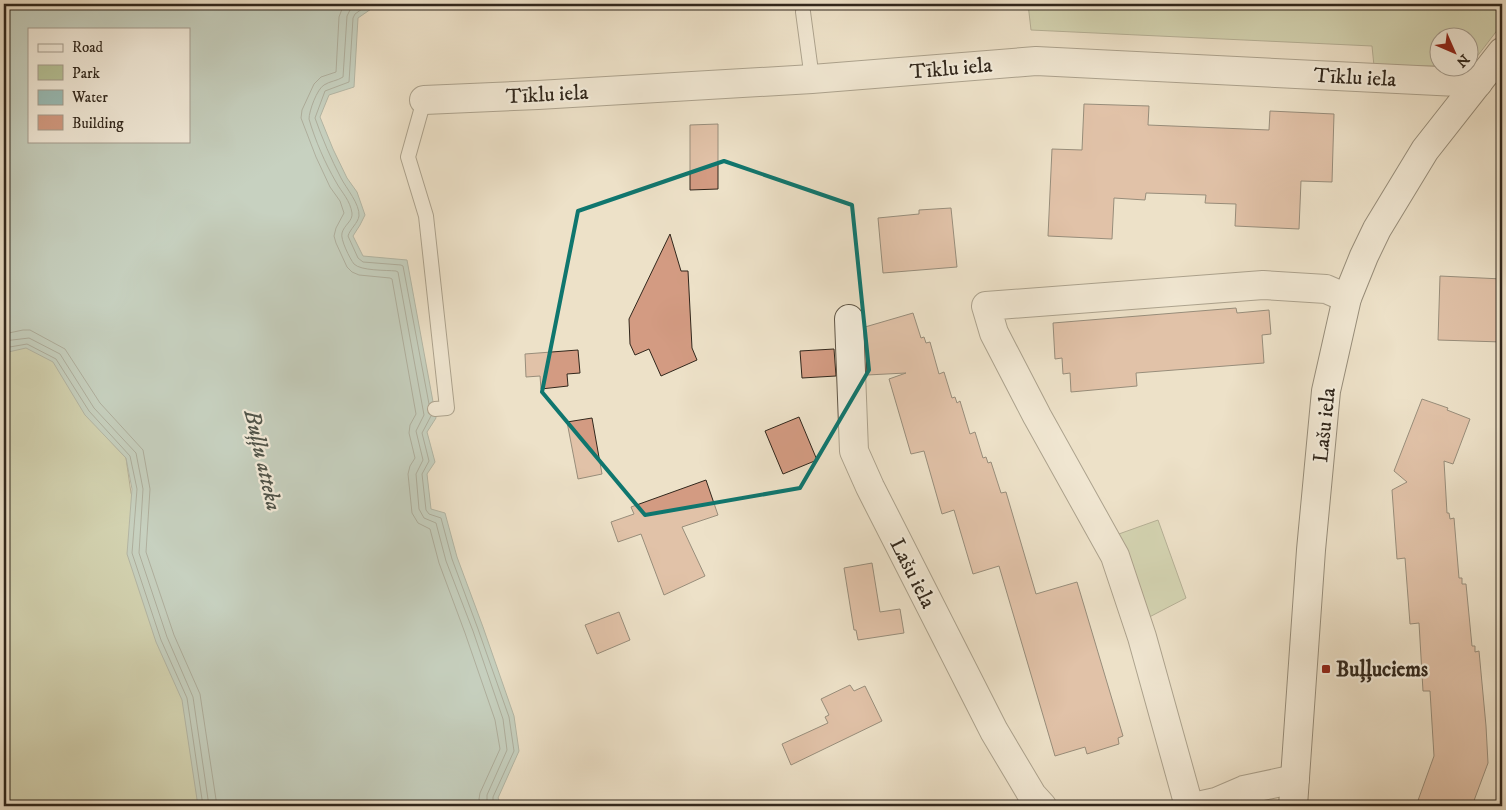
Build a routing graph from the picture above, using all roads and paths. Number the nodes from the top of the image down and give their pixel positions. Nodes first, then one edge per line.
1 (803, 12) dead end
2 (1502, 52) edge
3 (812, 80) junction
4 (1478, 83) junction
5 (424, 100) joint
6 (1347, 298) junction
7 (849, 319) dead end
8 (435, 409) dead end
9 (1296, 779) junction
10 (1042, 806) edge
11 (1189, 806) edge
12 (1198, 806) edge
13 (1293, 806) edge

1 - 3 lane
2 - 4 street, Lašu iela
3 - 4 street, Tīklu iela
3 - 5 street, Tīklu iela
4 - 6 street, Lašu iela
5 - 8 lane
6 - 9 street, Lašu iela
6 - 11 street
7 - 10 street, Lašu iela
9 - 12 street
9 - 13 street, Lašu iela

